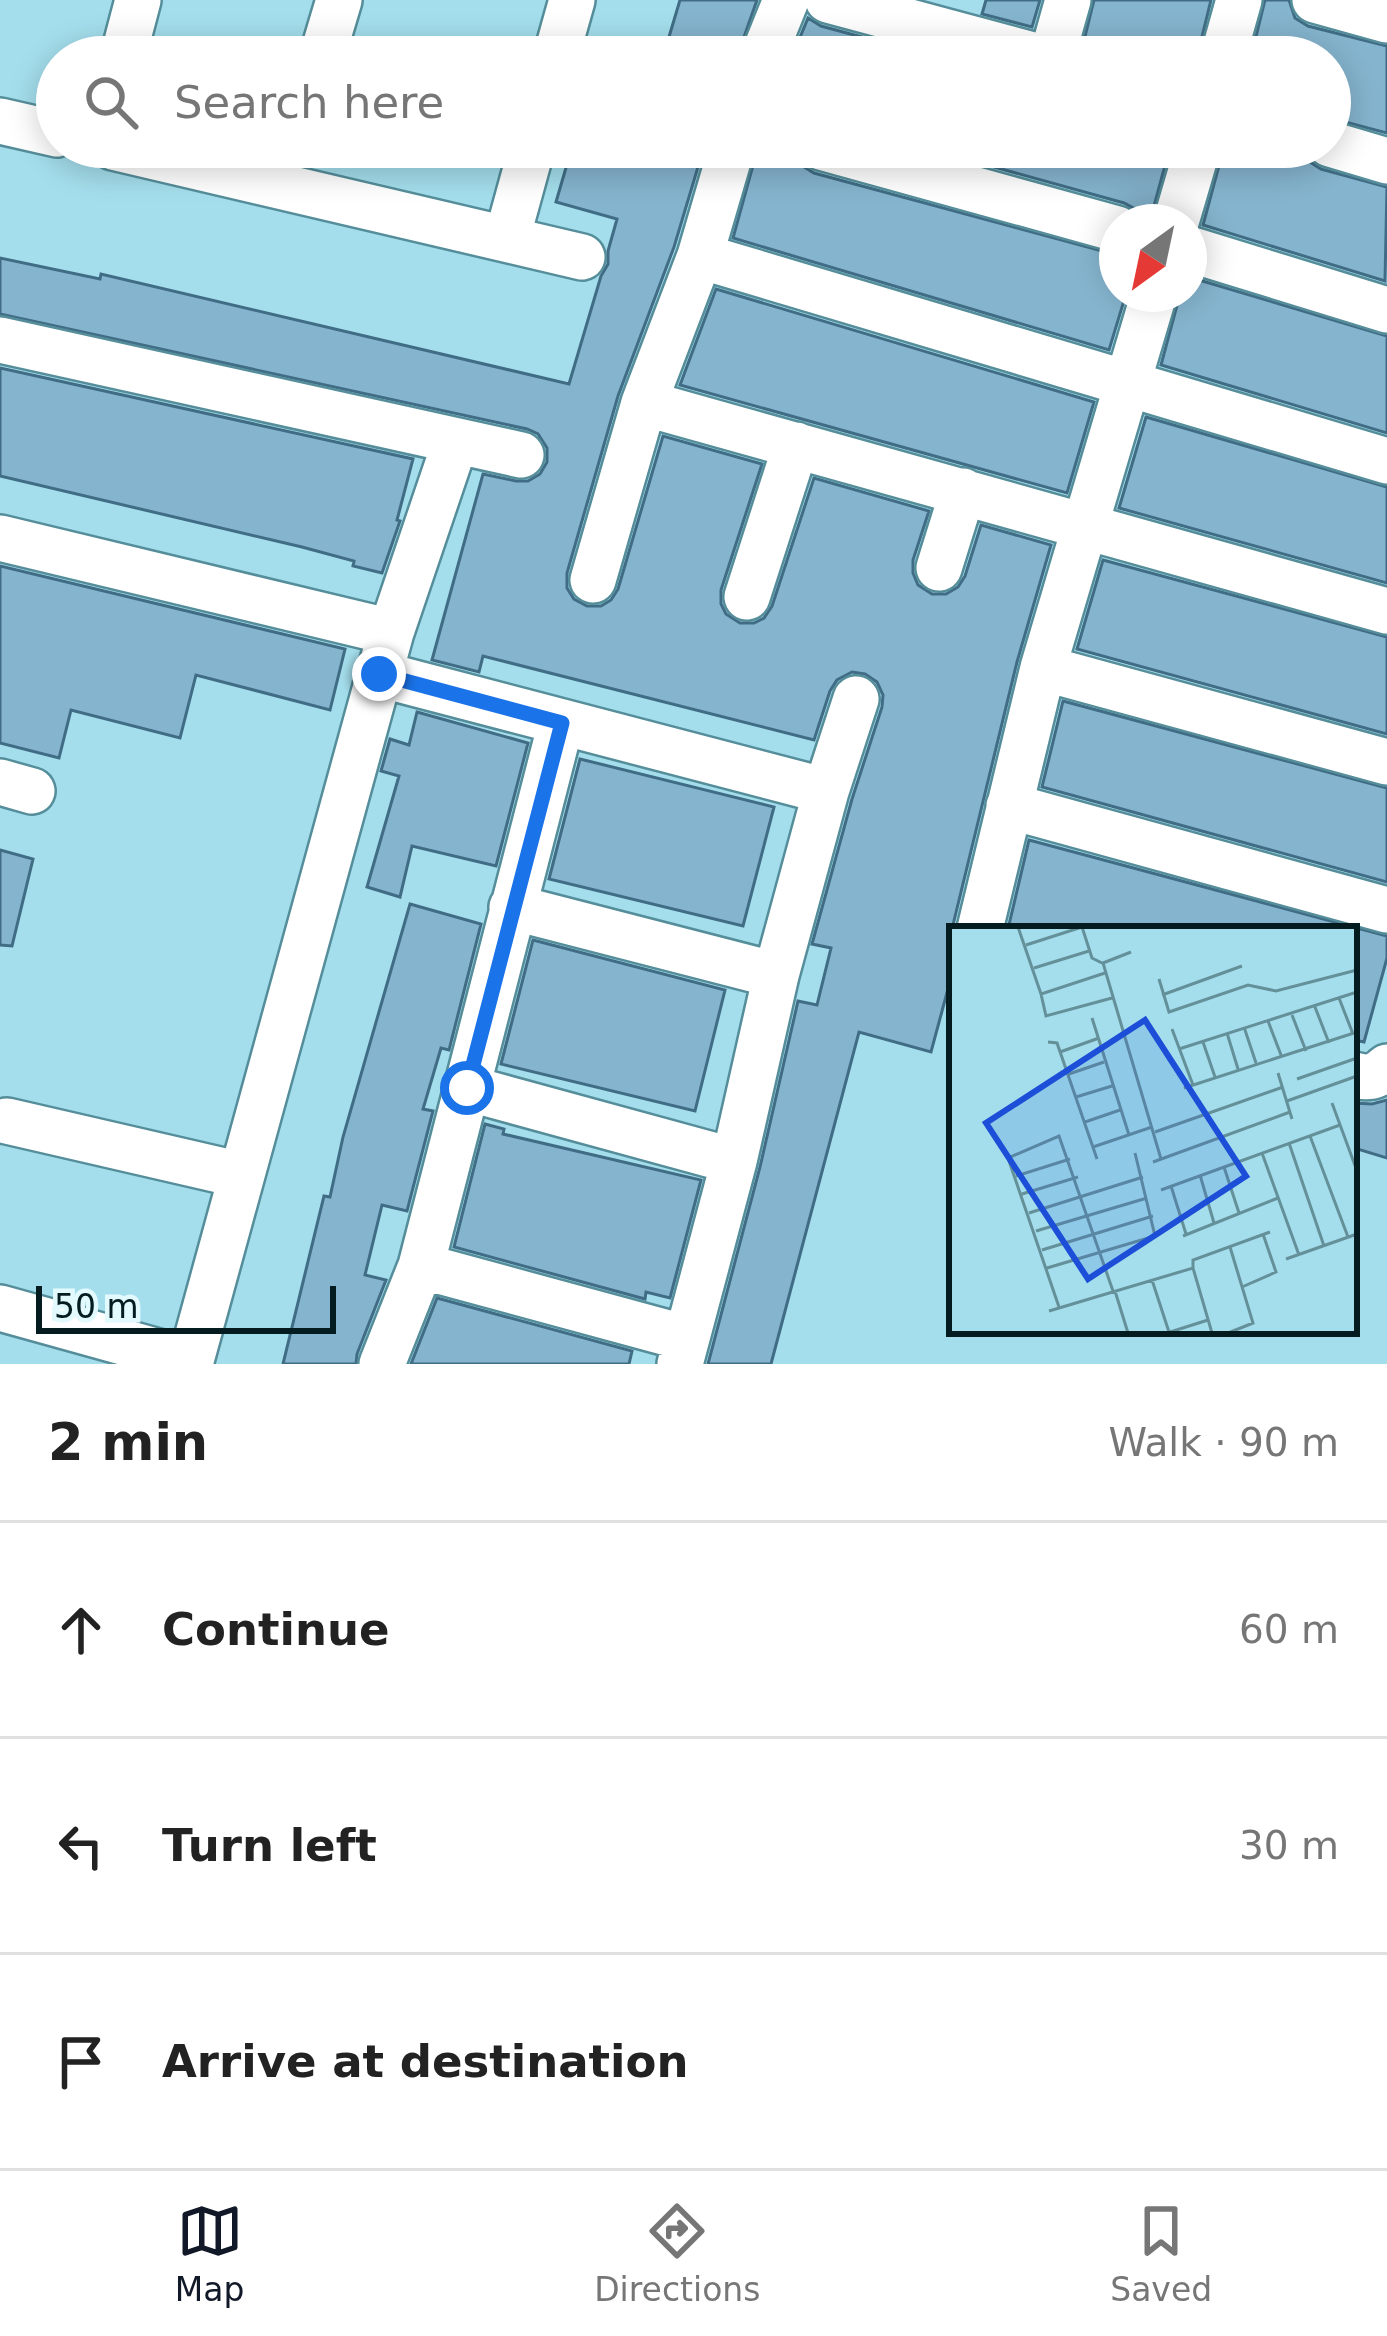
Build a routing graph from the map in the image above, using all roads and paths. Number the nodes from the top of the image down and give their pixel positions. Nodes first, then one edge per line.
1 (138, 0) edge
2 (338, 0) edge
3 (572, 0) edge
4 (786, 0) edge
5 (827, 0) edge
6 (1069, 0) edge
7 (1239, 0) edge
8 (1315, 0) edge
9 (1387, 20) edge
10 (129, 36) edge
11 (328, 36) edge
12 (562, 36) edge
13 (771, 36) edge
14 (962, 36) edge
15 (1058, 36) edge
16 (1229, 36) edge
17 (0, 121) edge
18 (36, 129) edge
19 (1351, 150) edge
20 (1387, 161) edge
21 (294, 168) edge
22 (526, 168) edge
23 (726, 168) edge
24 (897, 168) edge
25 (1192, 168) edge
26 (1181, 204) edge
27 (1099, 224) edge
28 (506, 238) junction
29 (1207, 255) edge
30 (582, 256) dead end
31 (700, 256) junction
32 (1387, 310) edge
33 (1149, 312) edge
34 (0, 340) edge
35 (1128, 383) junction
36 (644, 403) junction
37 (455, 443) junction
38 (796, 445) junction
39 (521, 455) dead end
40 (1387, 461) edge
41 (963, 491) junction
42 (1084, 524) junction
43 (0, 538) edge
44 (939, 568) dead end
45 (593, 580) dead end
46 (747, 598) dead end
47 (1387, 611) edge
48 (385, 652) junction
49 (1042, 668) junction
50 (856, 699) dead end
51 (562, 723) junction
52 (1387, 762) edge
53 (826, 791) junction
54 (1010, 806) junction
55 (512, 908) junction
56 (1387, 910) edge
57 (981, 926) edge
58 (776, 975) junction
59 (1387, 1066) edge
60 (1357, 1077) edge
61 (467, 1088) junction
62 (7, 1121) dead end
63 (734, 1161) junction
64 (241, 1175) junction
65 (421, 1266) junction
66 (0, 1308) edge
67 (683, 1351) edge
68 (190, 1363) edge
69 (382, 1364) edge

1 - 10 street
2 - 11 street
3 - 12 street
4 - 13 street
5 - 14 street
6 - 15 street
7 - 16 street
8 - 9 street
17 - 18 street
19 - 20 street
21 - 28 street
22 - 28 street
23 - 31 street
24 - 27 street
25 - 26 street
28 - 30 street
29 - 32 street
31 - 35 street
31 - 36 street
33 - 35 street
34 - 37 street
35 - 40 street
35 - 42 street
36 - 38 street
36 - 45 street
37 - 39 street
37 - 48 street
38 - 41 street
38 - 46 street
41 - 42 street
41 - 44 street
42 - 47 street
42 - 49 street
43 - 48 street
48 - 51 street
48 - 64 street
49 - 52 street
49 - 54 street
50 - 53 street
51 - 53 street
51 - 55 street
53 - 58 street
54 - 56 street
54 - 57 street
55 - 58 street
55 - 61 street
58 - 63 street
59 - 60 street
61 - 63 street
61 - 65 street
62 - 64 street
63 - 67 street
64 - 68 street
65 - 67 street
65 - 69 street
66 - 68 street

